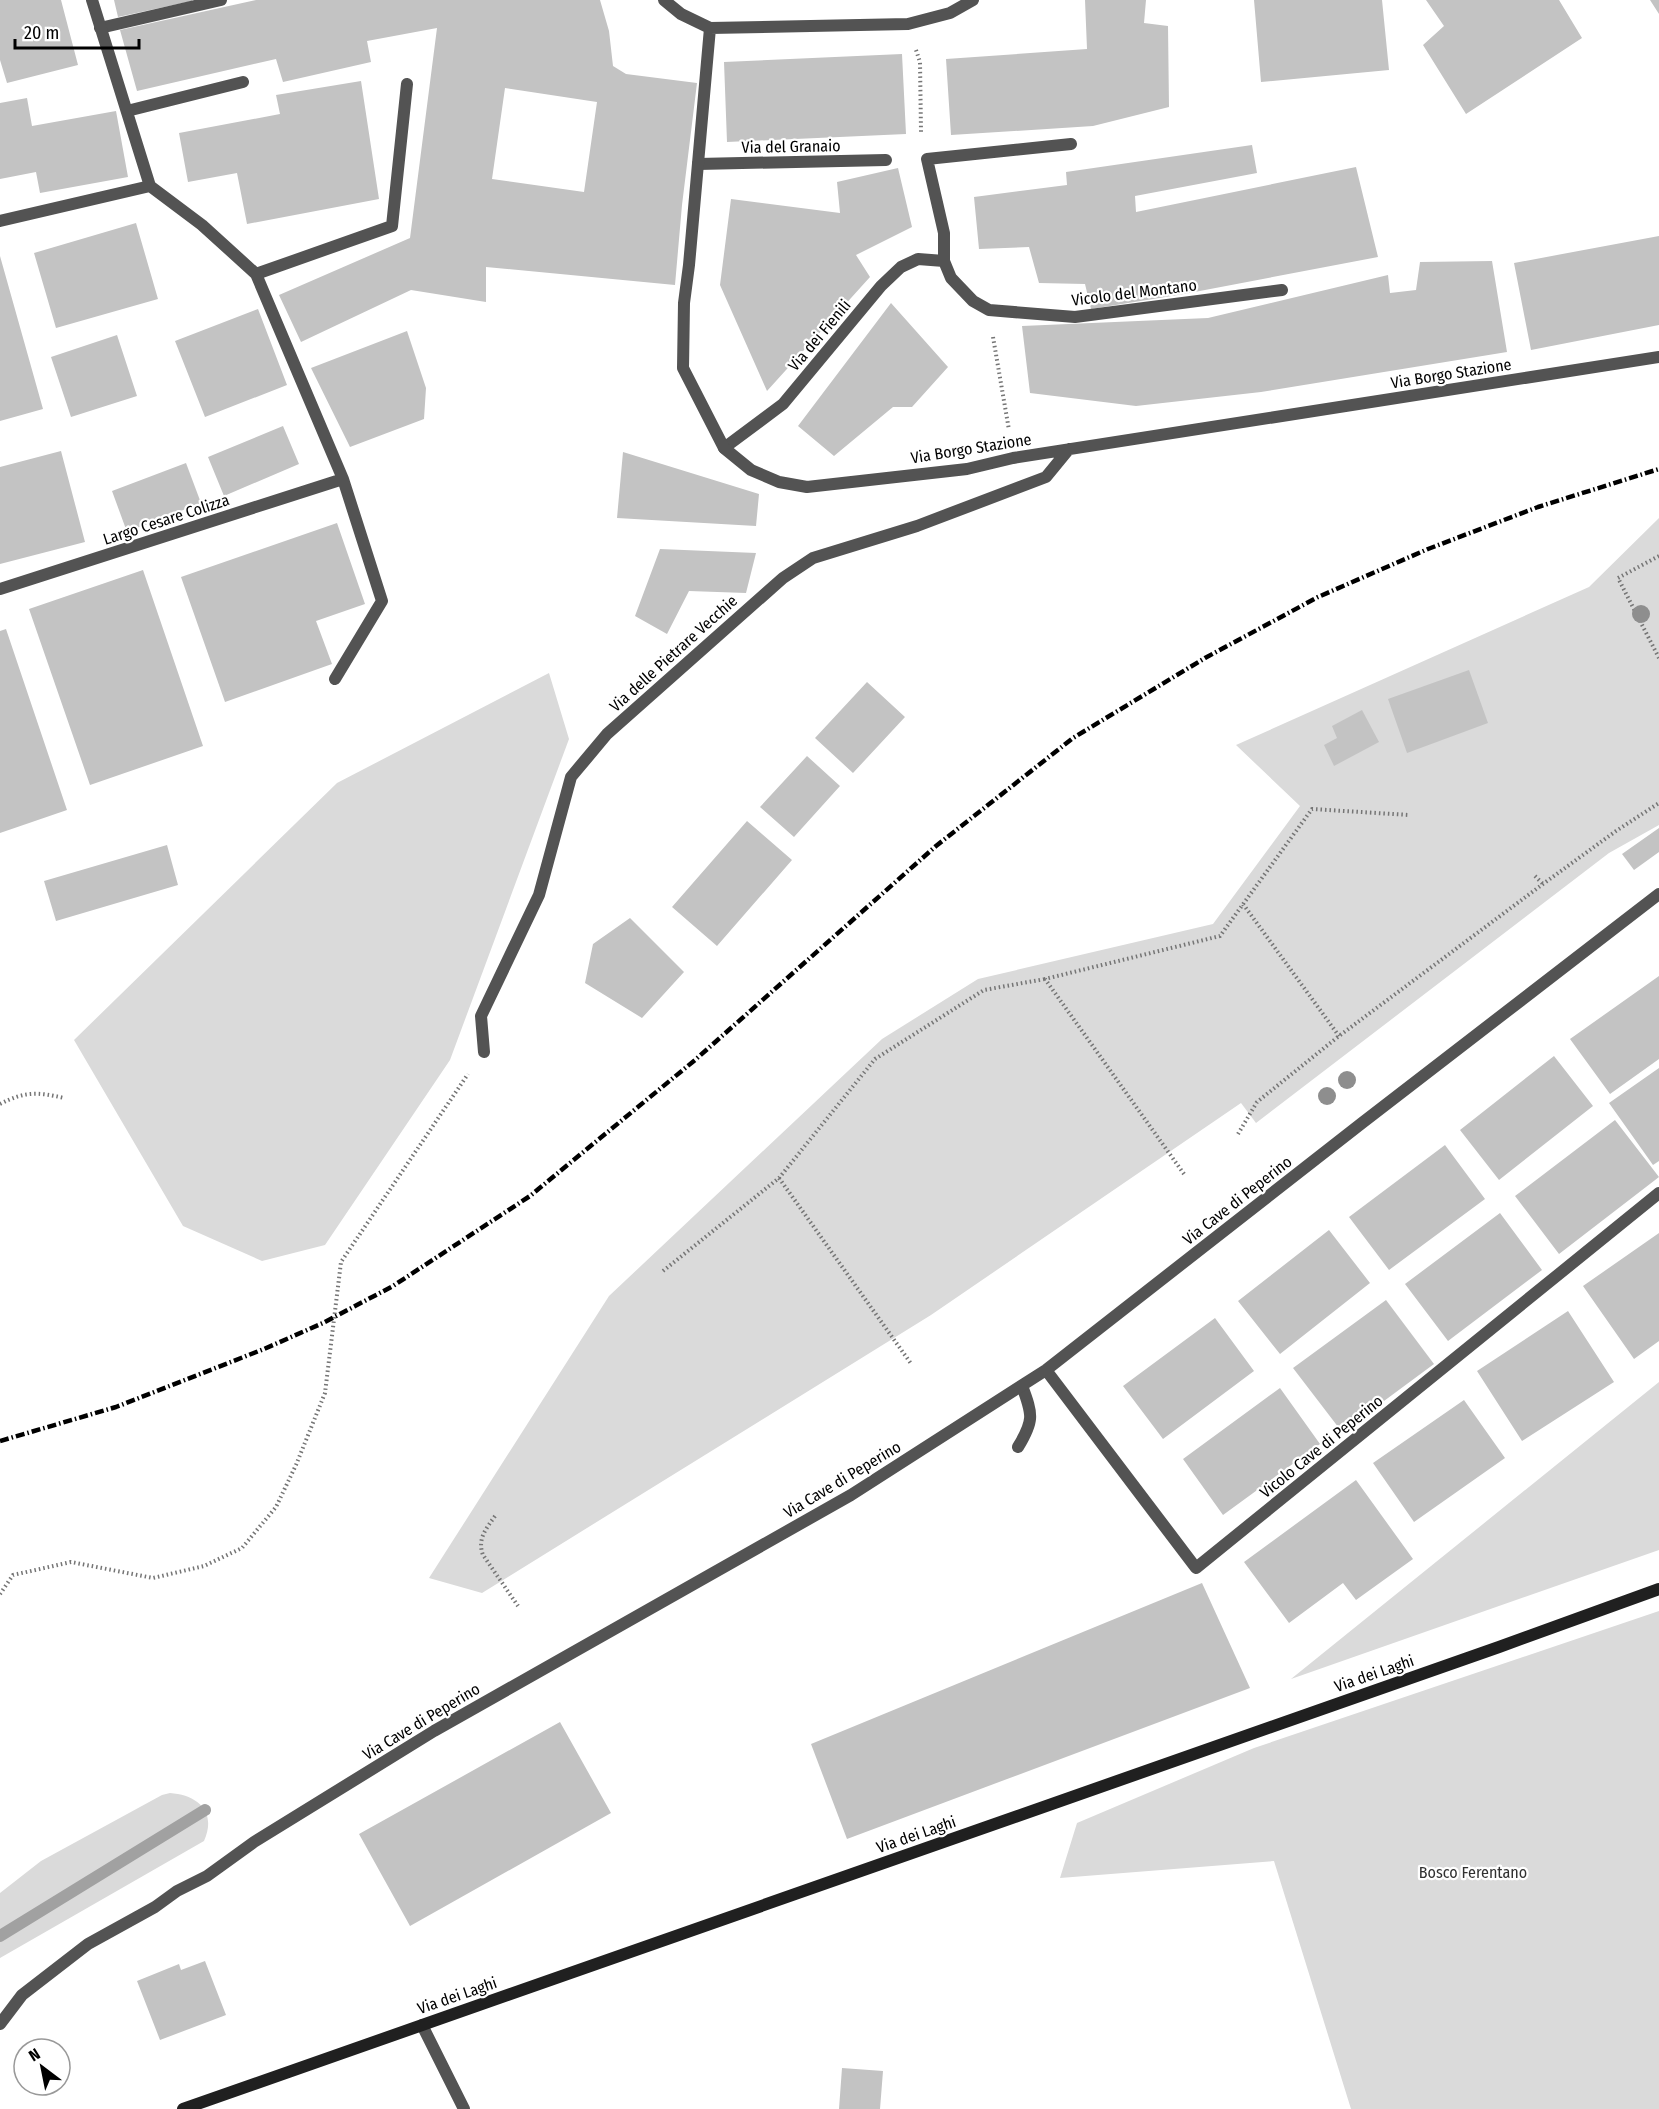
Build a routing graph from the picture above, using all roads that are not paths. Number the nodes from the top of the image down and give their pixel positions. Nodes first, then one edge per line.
1 (92, 0) edge
2 (221, 0) edge
3 (664, 0) edge
4 (973, 0) edge
5 (100, 28) junction
6 (710, 28) junction
7 (243, 82) dead end
8 (407, 84) dead end
9 (127, 111) junction
10 (1071, 144) dead end
11 (886, 160) dead end
12 (698, 164) junction
13 (150, 186) junction
14 (0, 220) edge
15 (944, 261) junction
16 (255, 274) junction
17 (1282, 290) dead end
18 (1659, 357) edge
19 (724, 448) junction
20 (1069, 449) junction
21 (343, 480) junction
22 (0, 589) edge
23 (335, 679) dead end
24 (1659, 894) edge
25 (483, 1052) road end
26 (1659, 1193) edge
27 (1046, 1370) junction
28 (1022, 1386) junction
29 (1018, 1448) dead end
30 (1659, 1589) edge
31 (0, 2024) edge
32 (422, 2025) junction
33 (183, 2109) edge
34 (464, 2109) edge

1 - 5 street
2 - 5 street
3 - 6 street
4 - 6 street
5 - 9 street
6 - 12 street, Via Borgo Stazione
7 - 9 street
8 - 16 street
9 - 13 street
10 - 15 street
11 - 12 street, Via del Granaio
12 - 19 street, Via Borgo Stazione
13 - 14 street
13 - 16 street
15 - 17 street, Vicolo del Montano
15 - 19 street, Via dei Fienili
16 - 21 street
18 - 20 street, Via Borgo Stazione
19 - 20 street, Via Borgo Stazione
20 - 25 street, Via delle Pietrare Vecchie
21 - 22 street, Largo Cesare Colizza
21 - 23 street
24 - 27 street, Via Cave di Peperino
26 - 27 street, Vicolo Cave di Peperino
27 - 28 street, Via Cave di Peperino
28 - 29 street
28 - 31 street, Via Cave di Peperino
30 - 32 main road, Via dei Laghi
32 - 33 main road, Via dei Laghi
32 - 34 street

